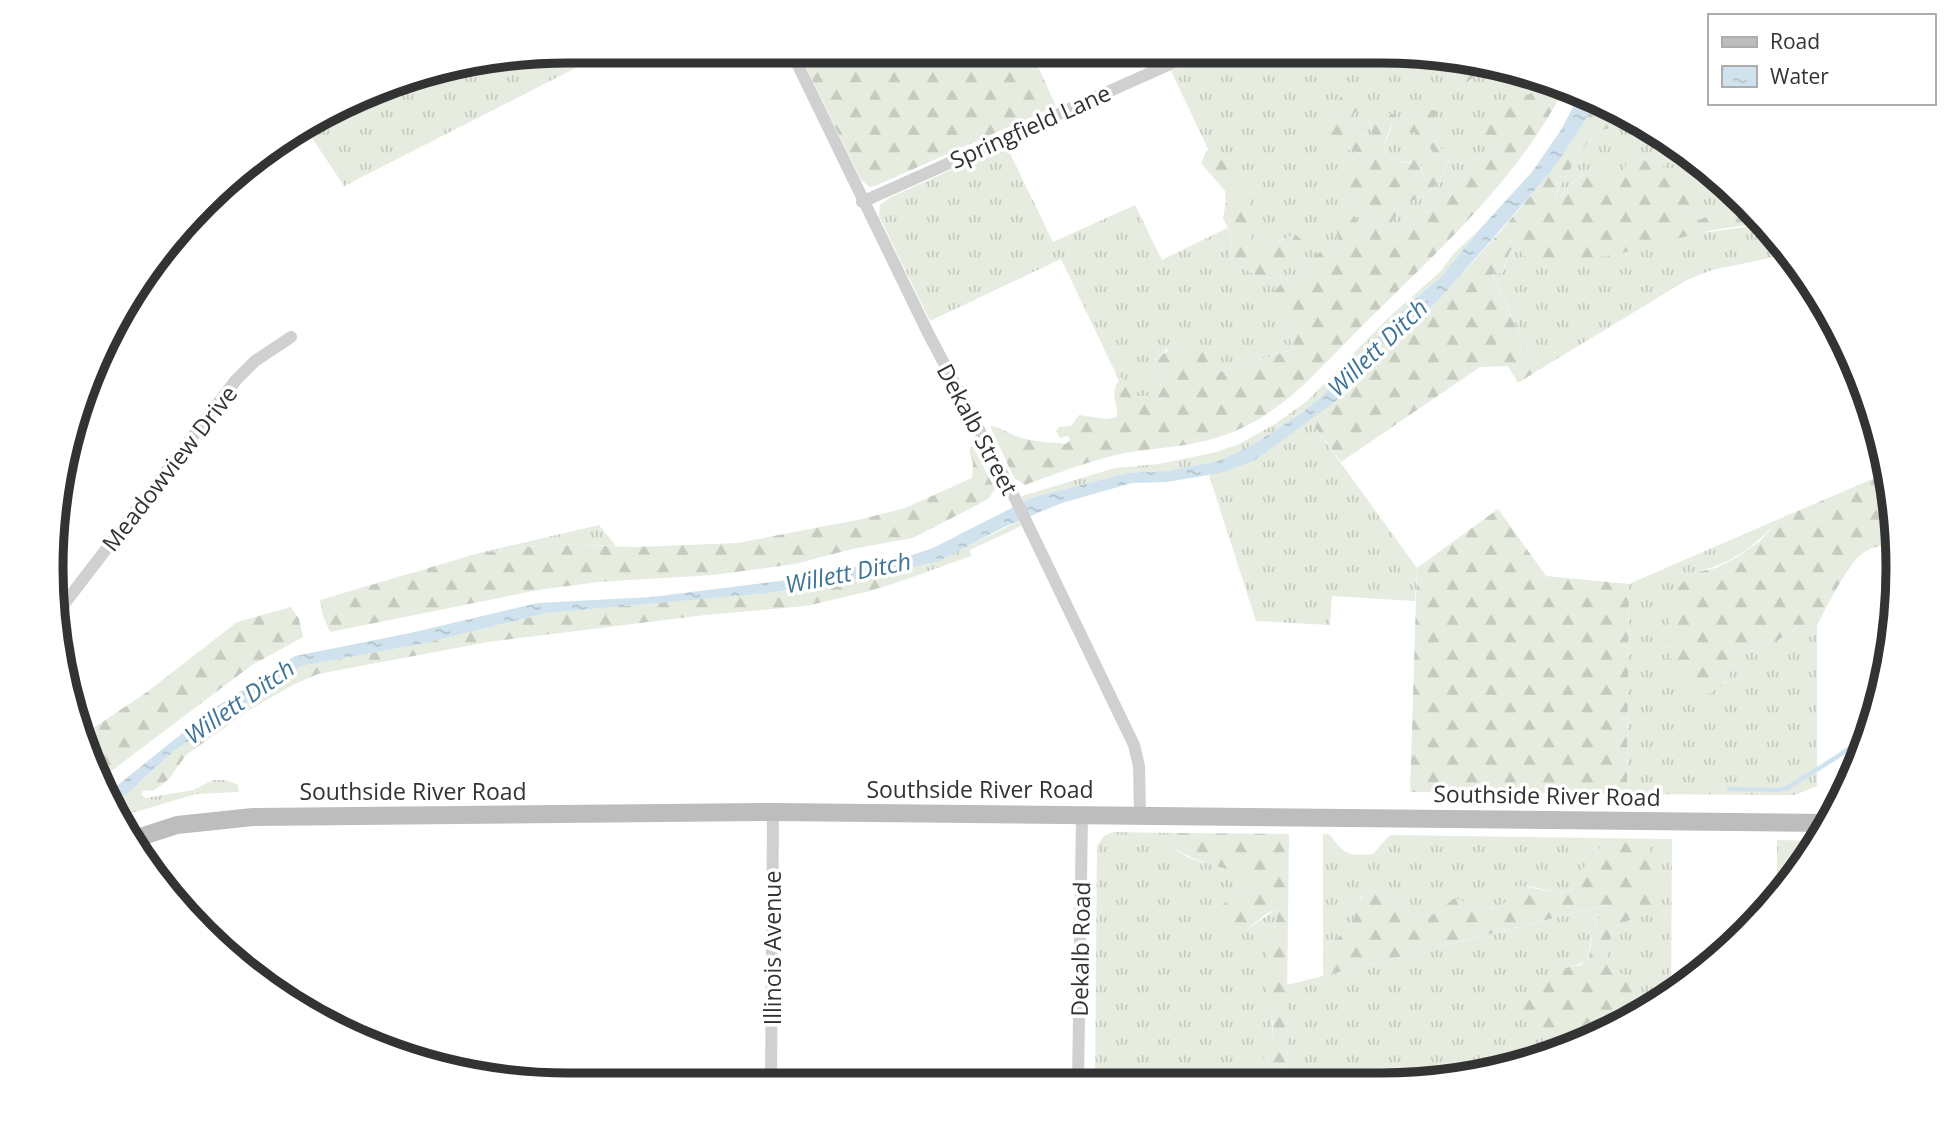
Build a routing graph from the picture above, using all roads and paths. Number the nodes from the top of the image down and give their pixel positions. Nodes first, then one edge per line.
1 (796, 63) edge
2 (1172, 63) edge
3 (862, 202) junction
4 (291, 337) dead end
5 (64, 604) edge
6 (773, 812) junction
7 (1082, 814) junction
8 (1140, 815) junction
9 (1816, 823) edge
10 (143, 840) edge
11 (771, 1073) edge
12 (1079, 1073) edge

1 - 3 street, Dekalb Street
2 - 3 street, Springfield Lane
3 - 8 street, Dekalb Street
4 - 5 street, Meadowview Drive
6 - 7 main road, Southside River Road
6 - 10 main road, Southside River Road
6 - 11 street, Illinois Avenue
7 - 8 main road, Southside River Road
7 - 12 street, Dekalb Road
8 - 9 main road, Southside River Road

